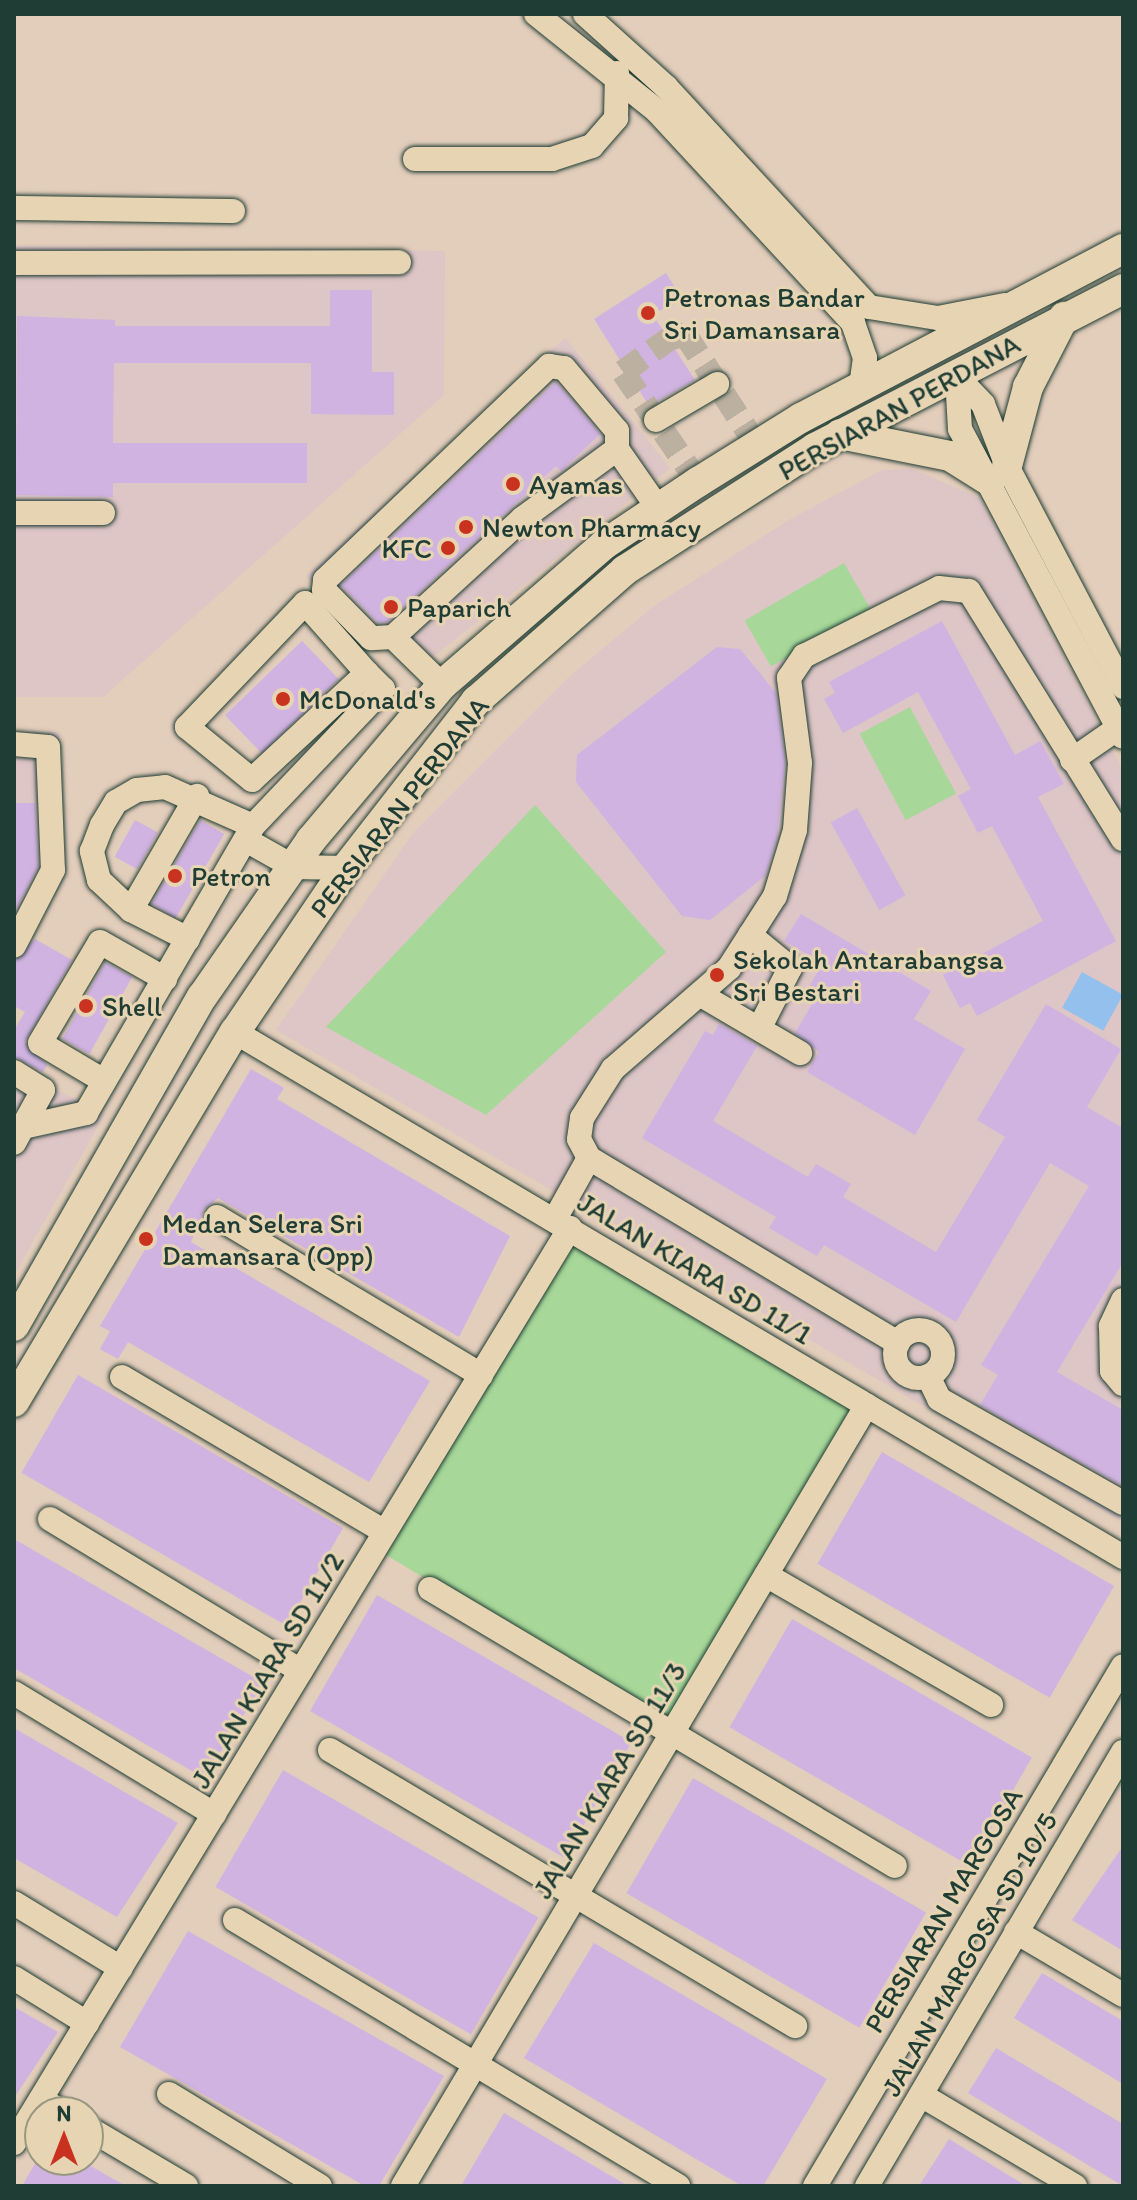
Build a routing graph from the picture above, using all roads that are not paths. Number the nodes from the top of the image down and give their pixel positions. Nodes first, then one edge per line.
1 (536, 14) edge
2 (585, 14) edge
3 (617, 73) junction
4 (415, 159) dead end
5 (14, 208) edge
6 (233, 211) dead end
7 (1123, 249) edge
8 (399, 262) dead end
9 (14, 263) edge
10 (1123, 289) edge
11 (1019, 303) junction
12 (1065, 315) junction
13 (978, 324) junction
14 (905, 363) junction
15 (957, 377) junction
16 (717, 384) dead end
17 (861, 386) junction
18 (656, 420) dead end
19 (840, 434) junction
20 (617, 449) junction
21 (999, 473) junction
22 (658, 508) junction
23 (14, 513) edge
24 (103, 513) dead end
25 (393, 637) junction
26 (375, 681) junction
27 (442, 685) junction
28 (1123, 687) edge
29 (1121, 732) edge
30 (14, 744) edge
31 (1072, 760) junction
32 (262, 771) junction
33 (283, 794) junction
34 (197, 796) junction
35 (250, 833) junction
36 (1123, 839) edge
37 (294, 867) junction
38 (346, 868) junction
39 (131, 910) junction
40 (750, 935) junction
41 (188, 939) junction
42 (14, 946) edge
43 (165, 979) junction
44 (701, 995) junction
45 (759, 1029) junction
46 (235, 1032) junction
47 (800, 1053) dead end
48 (14, 1072) edge
49 (104, 1081) junction
50 (19, 1135) edge
51 (589, 1158) junction
52 (217, 1217) dead end
53 (562, 1224) junction
54 (1123, 1300) edge
55 (14, 1326) edge
56 (898, 1343) junction
57 (481, 1375) junction
58 (928, 1376) junction
59 (122, 1377) dead end
60 (1123, 1384) edge
61 (14, 1402) edge
62 (867, 1405) junction
63 (1123, 1503) edge
64 (50, 1519) dead end
65 (385, 1532) junction
66 (1123, 1557) edge
67 (766, 1575) junction
68 (430, 1589) dead end
69 (1123, 1666) edge
70 (301, 1671) junction
71 (14, 1693) edge
72 (991, 1705) dead end
73 (672, 1733) junction
74 (330, 1750) dead end
75 (1120, 1764) edge
76 (214, 1814) junction
77 (895, 1866) dead end
78 (576, 1895) junction
79 (14, 1903) edge
80 (235, 1920) dead end
81 (1016, 1932) junction
82 (121, 1968) junction
83 (14, 1978) edge
84 (1123, 1995) edge
85 (87, 2023) junction
86 (795, 2026) dead end
87 (476, 2063) junction
88 (169, 2094) dead end
89 (921, 2095) junction
90 (43, 2096) edge
91 (104, 2137) edge
92 (186, 2186) edge
93 (320, 2186) edge
94 (403, 2186) edge
95 (678, 2186) edge
96 (815, 2186) edge
97 (867, 2186) edge
98 (1075, 2186) edge

1 - 3 street
2 - 11 street
3 - 4 street
3 - 17 street
5 - 6 street
7 - 11 main road, PERSIARAN PERDANA
8 - 9 street
10 - 12 main road, PERSIARAN PERDANA
11 - 13 main road, PERSIARAN PERDANA
12 - 15 main road, PERSIARAN PERDANA
12 - 21 main road
13 - 14 main road, PERSIARAN PERDANA
13 - 15 main road
14 - 15 main road
14 - 17 main road, PERSIARAN PERDANA
15 - 19 main road, PERSIARAN PERDANA
15 - 21 street
16 - 18 street
17 - 22 main road, PERSIARAN PERDANA
19 - 21 main road
19 - 38 main road, PERSIARAN PERDANA
20 - 22 street
20 - 25 street
20 - 25 street
21 - 28 street
21 - 29 street
22 - 27 main road, PERSIARAN PERDANA
23 - 24 street
25 - 27 street
26 - 32 street
26 - 32 street
26 - 33 street
27 - 37 main road, PERSIARAN PERDANA
29 - 31 street
30 - 42 street
31 - 36 street
31 - 40 street
32 - 33 street
33 - 35 street
34 - 35 street
34 - 39 street
34 - 39 street
35 - 37 street
35 - 41 street
37 - 38 street
37 - 55 main road, PERSIARAN PERDANA
38 - 46 main road, PERSIARAN PERDANA
39 - 41 street
40 - 44 street
40 - 45 street
41 - 43 street
43 - 49 street
43 - 49 street
44 - 45 street
44 - 51 street
45 - 47 street
46 - 53 street, JALAN KIARA SD 11/1
46 - 61 main road, PERSIARAN PERDANA
48 - 50 street
49 - 50 street
51 - 53 street, JALAN KIARA SD 11/2
51 - 56 street
52 - 57 street
53 - 57 street, JALAN KIARA SD 11/2
53 - 62 street, JALAN KIARA SD 11/1
54 - 60 street
56 - 58 street
56 - 58 street
57 - 65 street, JALAN KIARA SD 11/2
58 - 63 street
59 - 65 street
62 - 66 street, JALAN KIARA SD 11/1
62 - 67 street, JALAN KIARA SD 11/3
64 - 70 street
65 - 70 street, JALAN KIARA SD 11/2
67 - 72 street
67 - 73 street, JALAN KIARA SD 11/3
68 - 73 street
69 - 96 street, PERSIARAN MARGOSA
70 - 76 street, JALAN KIARA SD 11/2
71 - 76 street
73 - 77 street
73 - 78 street, JALAN KIARA SD 11/3
74 - 78 street
75 - 81 street, JALAN MARGOSA SD 10/5
76 - 82 street, JALAN KIARA SD 11/2
78 - 86 street
78 - 87 street, JALAN KIARA SD 11/3
79 - 82 street
80 - 87 street
81 - 84 street
81 - 89 street, JALAN MARGOSA SD 10/5
82 - 85 street, JALAN KIARA SD 11/2
83 - 85 street
85 - 90 street, JALAN KIARA SD 11/2
87 - 94 street, JALAN KIARA SD 11/3
87 - 95 street
88 - 93 street
89 - 97 street, JALAN MARGOSA SD 10/5
89 - 98 street
91 - 92 street

